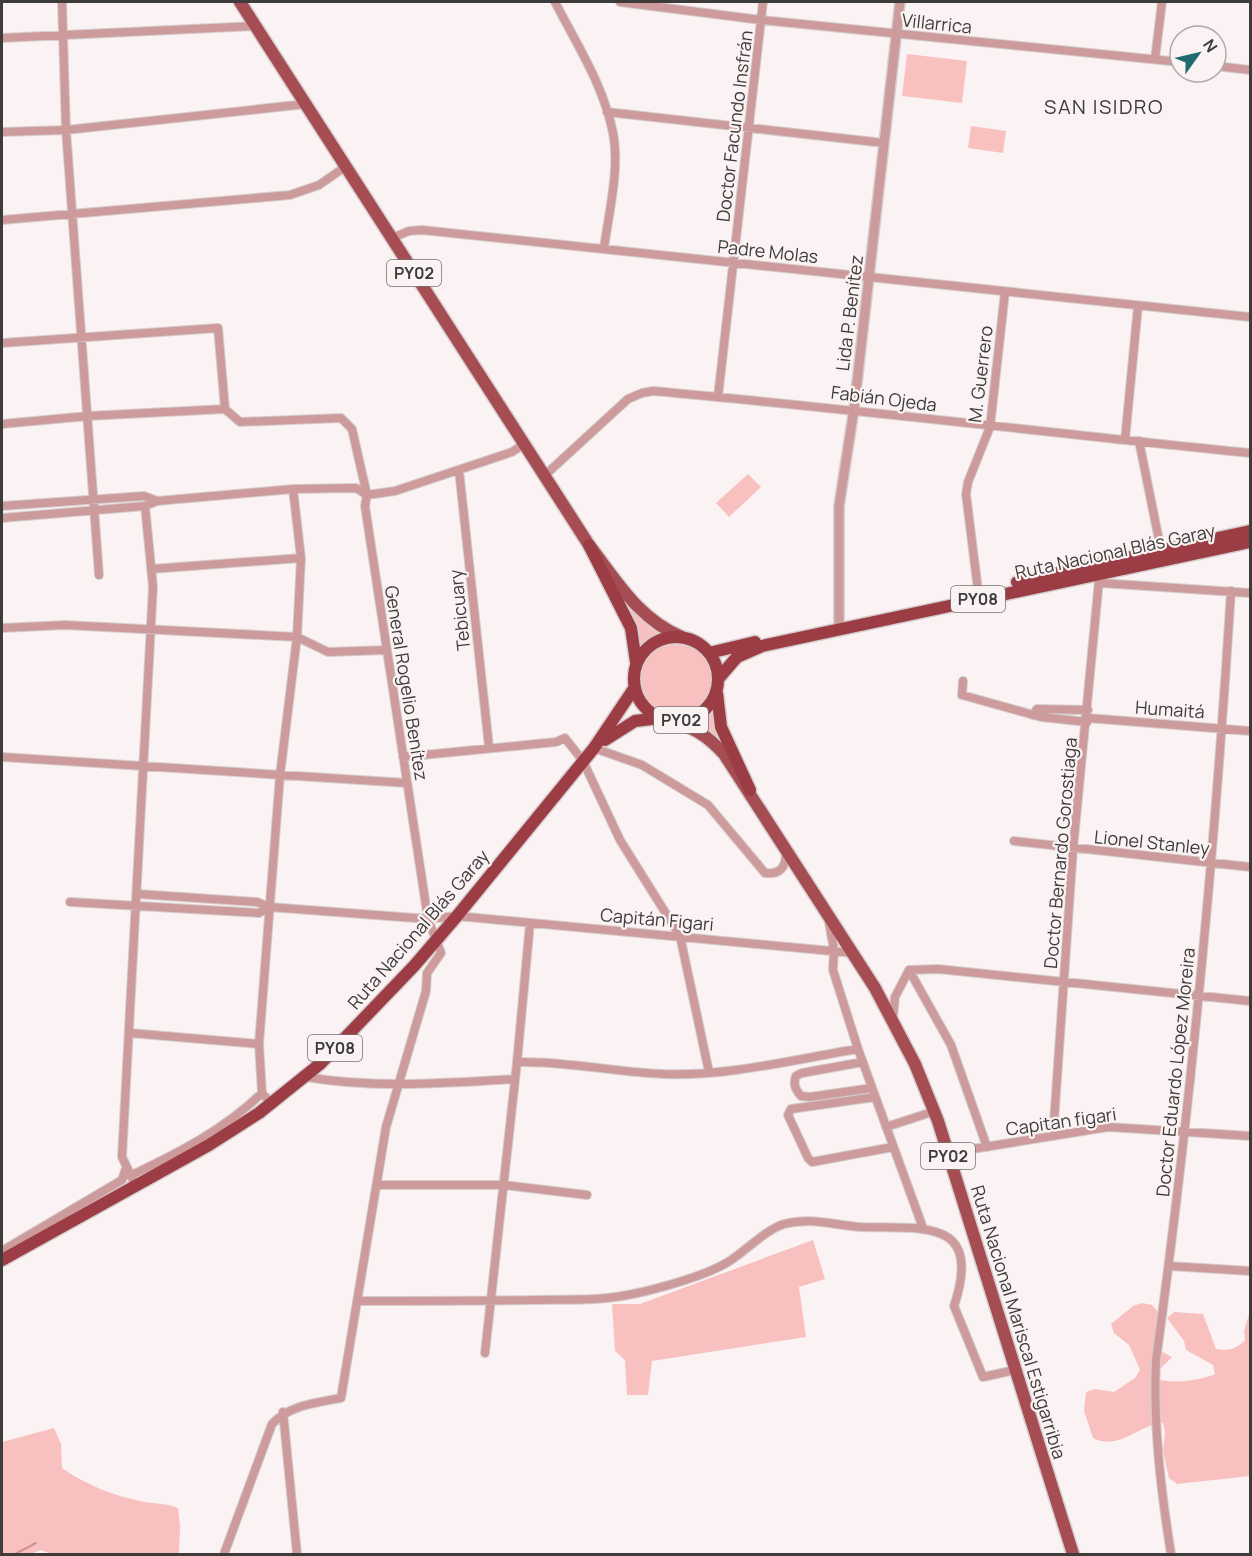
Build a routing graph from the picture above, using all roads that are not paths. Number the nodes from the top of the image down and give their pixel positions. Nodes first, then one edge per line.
1 (62, 2) edge
2 (240, 2) edge
3 (555, 2) edge
4 (626, 2) edge
5 (763, 2) edge
6 (900, 2) edge
7 (1162, 2) edge
8 (761, 20) junction
9 (255, 26) junction
10 (896, 34) junction
11 (64, 35) junction
12 (2, 38) edge
13 (1155, 59) junction
14 (1168, 61) edge
15 (1228, 67) edge
16 (1251, 70) edge
17 (306, 104) junction
18 (607, 112) junction
19 (748, 128) junction
20 (66, 130) junction
21 (2, 132) edge
22 (884, 143) junction
23 (345, 166) junction
24 (73, 215) junction
25 (2, 220) edge
26 (392, 238) junction
27 (604, 248) junction
28 (733, 262) junction
29 (870, 276) junction
30 (1005, 292) junction
31 (1138, 306) junction
32 (1251, 317) edge
33 (82, 337) junction
34 (2, 343) edge
35 (718, 397) junction
36 (225, 409) junction
37 (854, 409) junction
38 (88, 416) junction
39 (2, 424) edge
40 (990, 427) junction
41 (1125, 440) junction
42 (1139, 441) junction
43 (524, 444) junction
44 (1251, 453) edge
45 (459, 470) junction
46 (544, 476) junction
47 (293, 489) junction
48 (367, 495) junction
49 (93, 499) junction
50 (157, 501) junction
51 (2, 506) edge
52 (145, 506) junction
53 (94, 510) junction
54 (2, 518) edge
55 (1251, 531) edge
56 (1251, 542) edge
57 (589, 545) junction
58 (1161, 550) junction
59 (301, 558) junction
60 (151, 569) junction
61 (1100, 573) junction
62 (99, 575) dead end
63 (1231, 591) junction
64 (1251, 593) edge
65 (979, 594) junction
66 (838, 625) junction
67 (2, 628) edge
68 (150, 629) junction
69 (297, 637) junction
70 (682, 637) junction
71 (387, 650) junction
72 (709, 653) junction
73 (636, 664) junction
74 (963, 681) dead end
75 (717, 684) junction
76 (635, 687) junction
77 (1033, 715) junction
78 (1088, 716) junction
79 (665, 719) junction
80 (1222, 728) junction
81 (1251, 731) edge
82 (489, 747) junction
83 (594, 748) junction
84 (2, 757) edge
85 (403, 757) junction
86 (583, 761) junction
87 (142, 764) junction
88 (280, 775) junction
89 (407, 783) junction
90 (750, 790) junction
91 (1014, 842) dead end
92 (1073, 849) junction
93 (786, 851) junction
94 (1210, 863) junction
95 (1251, 867) edge
96 (138, 894) junction
97 (70, 902) dead end
98 (137, 907) junction
99 (269, 907) junction
100 (828, 913) junction
101 (457, 916) junction
102 (428, 919) junction
103 (530, 922) junction
104 (680, 936) junction
105 (435, 941) junction
106 (834, 950) junction
107 (853, 953) junction
108 (909, 970) junction
109 (1063, 982) junction
110 (1198, 997) junction
111 (1251, 1001) edge
112 (893, 1018) junction
113 (130, 1033) junction
114 (259, 1044) junction
115 (858, 1049) junction
116 (517, 1062) junction
117 (863, 1062) junction
118 (709, 1072) junction
119 (306, 1077) junction
120 (515, 1078) junction
121 (399, 1086) junction
122 (872, 1088) junction
123 (262, 1093) junction
124 (875, 1097) junction
125 (272, 1104) junction
126 (934, 1111) junction
127 (886, 1127) junction
128 (1187, 1130) junction
129 (1053, 1136) junction
130 (1251, 1137) edge
131 (893, 1147) junction
132 (987, 1147) junction
133 (948, 1154) junction
134 (131, 1176) junction
135 (377, 1185) junction
136 (504, 1185) junction
137 (587, 1195) dead end
138 (923, 1228) junction
139 (2, 1251) edge
140 (2, 1260) edge
141 (1169, 1266) junction
142 (1251, 1271) edge
143 (491, 1300) junction
144 (357, 1301) junction
145 (484, 1353) dead end
146 (1015, 1370) junction
147 (283, 1412) junction
148 (224, 1554) edge
149 (297, 1554) edge
150 (1073, 1554) edge
151 (1171, 1554) edge

1 - 11 street
2 - 9 main road, PY02
3 - 18 street
4 - 8 street, Villarrica
5 - 8 street, Doctor Facundo Insfrán
6 - 10 street, Lida P. Benítez
7 - 13 street
8 - 10 street, Villarrica
8 - 19 street, Doctor Facundo Insfrán
9 - 11 street
9 - 17 main road, PY02
10 - 13 street, Villarrica
10 - 22 street, Lida P. Benítez
11 - 12 street
11 - 20 street
13 - 14 street, Villarrica
15 - 16 street
17 - 20 street
17 - 23 main road, PY02
18 - 19 street
18 - 27 street
19 - 22 street
19 - 28 street, Doctor Facundo Insfrán
20 - 21 street
20 - 24 street
22 - 29 street, Lida P. Benítez
23 - 24 street
23 - 26 main road, PY02
24 - 25 street
24 - 33 street
26 - 27 street, Padre Molas
26 - 43 main road, PY02
27 - 28 street, Padre Molas
28 - 29 street, Padre Molas
28 - 35 street, Doctor Facundo Insfrán
29 - 30 street, Padre Molas
29 - 37 street, Lida P. Benítez
30 - 31 street, Padre Molas
30 - 40 street, M. Guerrero
31 - 32 street, Padre Molas
31 - 41 street
33 - 34 street
33 - 36 street
33 - 38 street
35 - 37 street, Fabián Ojeda
35 - 46 street, Fabián Ojeda
36 - 38 street
36 - 48 street, General Rogelio Benítez
37 - 40 street, Fabián Ojeda
37 - 66 street, Lida P. Benítez
38 - 39 street
38 - 49 street
40 - 41 street, Fabián Ojeda
40 - 65 street, M. Guerrero
41 - 42 street, Fabián Ojeda
42 - 44 street, Fabián Ojeda
42 - 58 street
43 - 45 street
43 - 46 main road, PY02
45 - 48 street
45 - 82 street, Tebicuary
46 - 57 main road, PY02
47 - 48 street
47 - 50 street
47 - 59 street
48 - 71 street, General Rogelio Benítez
49 - 50 street
49 - 51 street
49 - 53 street
50 - 52 street
52 - 53 street
52 - 60 street
53 - 54 street
53 - 62 street
55 - 58 highway, Ruta Nacional Blás Garay / PY08
56 - 61 highway, Ruta Nacional Blás Garay / PY08
57 - 70 main road, PY02
57 - 73 highway, PY02
58 - 61 highway, Ruta Nacional Blás Garay / PY08
59 - 60 street
59 - 69 street
60 - 68 street
61 - 63 street
61 - 65 highway, Ruta Nacional Blás Garay / PY08
61 - 78 street, Doctor Bernardo Gorostiaga
63 - 64 street
63 - 80 street, Doctor Eduardo López Moreira
65 - 66 highway, Ruta Nacional Blás Garay / PY08
66 - 72 highway, Ruta Nacional Blás Garay / PY08
66 - 75 highway, Ruta Nacional Blás Garay / PY08
67 - 68 street
68 - 69 street
68 - 87 street
69 - 71 street
69 - 88 street
70 - 72 highway, PY02
70 - 73 highway
71 - 85 street, General Rogelio Benítez
72 - 75 highway, PY02
73 - 76 highway, PY02
74 - 77 street
75 - 79 highway, PY02
75 - 90 highway, PY02
76 - 79 highway, PY02
76 - 83 highway, Ruta Nacional Blás Garay / PY08
77 - 78 street
77 - 78 street
78 - 80 street, Humaitá
78 - 92 street, Doctor Bernardo Gorostiaga
79 - 83 highway, Ruta Nacional Blás Garay / PY08
79 - 90 main road, PY02
80 - 81 street, Humaitá
80 - 94 street, Doctor Eduardo López Moreira
82 - 85 street
82 - 86 street
83 - 86 highway, Ruta Nacional Blás Garay / PY08
83 - 93 street
84 - 87 street
85 - 89 street, General Rogelio Benítez
86 - 101 highway, Ruta Nacional Blás Garay / PY08
86 - 104 street
87 - 88 street
87 - 96 street
88 - 89 street
88 - 99 street
89 - 102 street, General Rogelio Benítez
90 - 93 main road, Ruta Nacional Mariscal Estigarribia / PY02
91 - 92 street, Lionel Stanley
92 - 94 street, Lionel Stanley
92 - 109 street, Doctor Bernardo Gorostiaga
93 - 100 main road, Ruta Nacional Mariscal Estigarribia / PY02
94 - 95 street, Lionel Stanley
94 - 110 street, Doctor Eduardo López Moreira
96 - 98 street
96 - 99 street
97 - 98 street
98 - 99 street
98 - 113 street
99 - 102 street, Capitán Figari
99 - 114 street
100 - 106 street
100 - 107 main road, Ruta Nacional Mariscal Estigarribia / PY02
101 - 102 street, Capitán Figari
101 - 103 street, Capitán Figari
101 - 105 highway, Ruta Nacional Blás Garay / PY08
102 - 105 street, General Rogelio Benítez
103 - 104 street, Capitán Figari
103 - 116 street
104 - 106 street, Capitán Figari
104 - 118 street
105 - 119 highway, Ruta Nacional Blás Garay / PY08
105 - 121 street
106 - 107 street, Capitán Figari
106 - 115 street
107 - 112 main road, Ruta Nacional Mariscal Estigarribia / PY02
108 - 109 street
108 - 112 street
108 - 132 street
109 - 110 street
109 - 129 street, Doctor Bernardo Gorostiaga
110 - 111 street
110 - 128 street, Doctor Eduardo López Moreira
112 - 126 main road, Ruta Nacional Mariscal Estigarribia / PY02
113 - 114 street
113 - 134 street
114 - 123 street
115 - 117 street
115 - 118 street
116 - 118 street
116 - 120 street
117 - 122 street
117 - 122 street
119 - 121 street
119 - 125 highway, Ruta Nacional Blás Garay / PY08
120 - 121 street
120 - 136 street
121 - 135 street
122 - 124 street
123 - 125 street
123 - 134 street
124 - 127 street
124 - 131 street
125 - 134 highway, Ruta Nacional Blás Garay / PY08
126 - 127 street
126 - 133 main road, Ruta Nacional Mariscal Estigarribia / PY02
127 - 131 street
128 - 129 street, Capitan figari
128 - 130 street, Capitan figari
128 - 141 street, Doctor Eduardo López Moreira
129 - 132 street, Capitan figari
131 - 138 street
132 - 133 street, Capitan figari
133 - 146 main road, Ruta Nacional Mariscal Estigarribia / PY02
134 - 139 street
134 - 140 highway, Ruta Nacional Blás Garay / PY08
135 - 136 street
135 - 144 street
136 - 137 street
136 - 143 street
138 - 143 street
138 - 146 street
141 - 142 street
141 - 151 street, Doctor Eduardo López Moreira
143 - 144 street
143 - 145 street
144 - 147 street
146 - 150 main road, Ruta Nacional Mariscal Estigarribia / PY02
147 - 148 street
147 - 149 street

